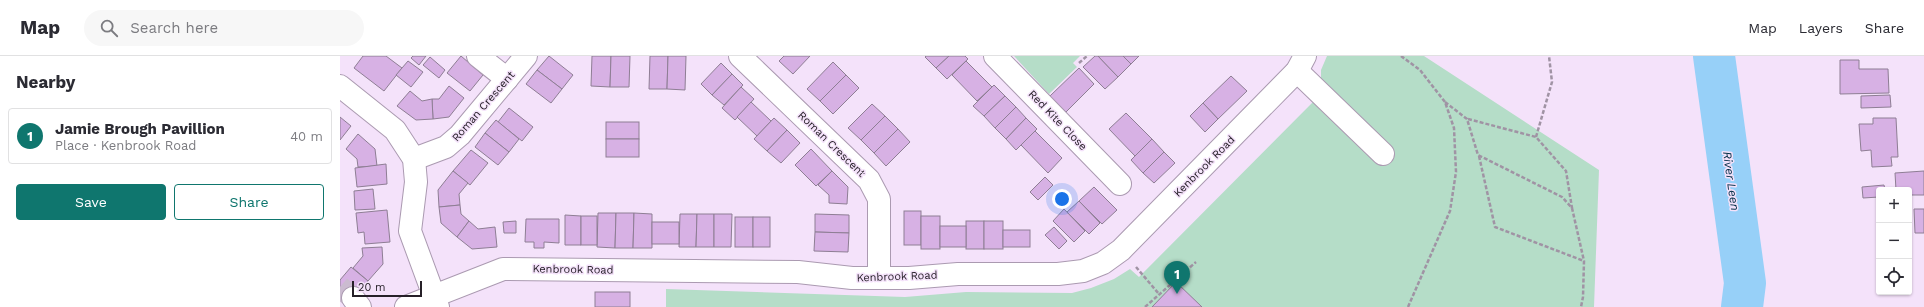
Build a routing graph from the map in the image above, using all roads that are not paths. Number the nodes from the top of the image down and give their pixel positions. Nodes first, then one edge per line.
1 (478, 56) edge
2 (526, 56) edge
3 (740, 56) edge
4 (995, 56) edge
5 (1301, 64) edge
6 (507, 79) junction
7 (340, 86) edge
8 (1383, 154) dead end
9 (414, 159) junction
10 (1120, 184) dead end
11 (880, 278) junction
12 (436, 302) edge
13 (406, 307) edge

1 - 6 street
2 - 6 street, Roman Crescent
3 - 11 street, Roman Crescent
4 - 10 street, Red Kite Close
5 - 8 street
5 - 11 street, Kenbrook Road
6 - 9 street, Roman Crescent
7 - 9 street
9 - 12 street
11 - 12 street, Kenbrook Road
12 - 13 street, Kenbrook Road

